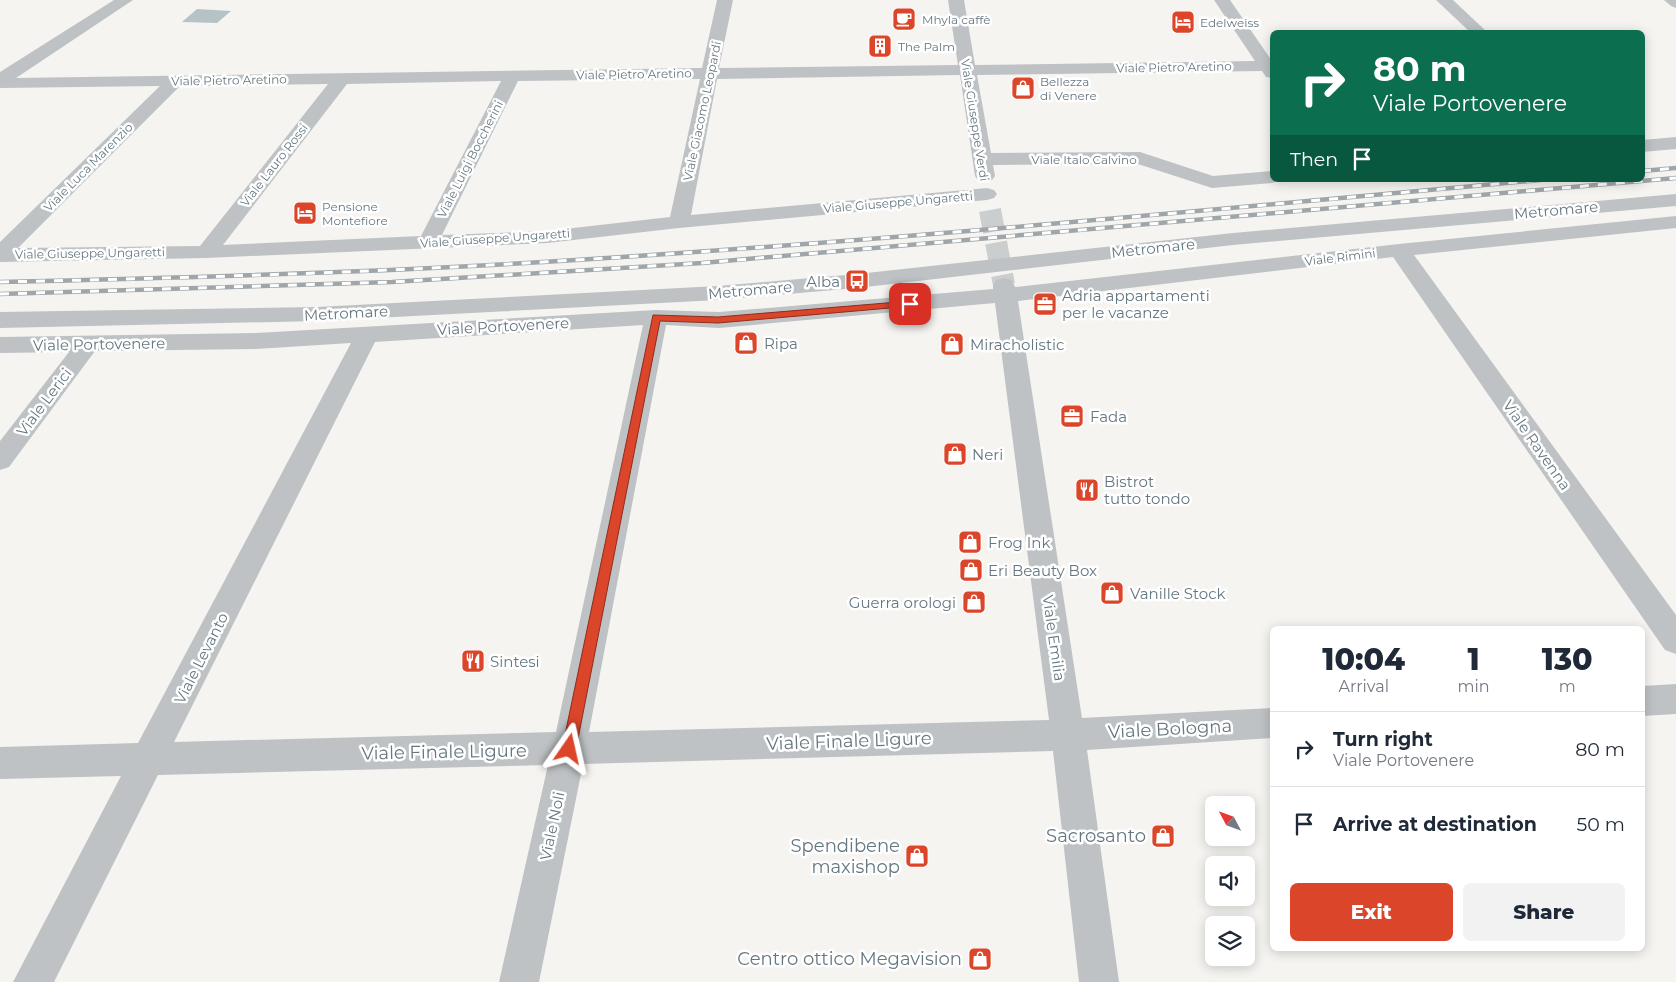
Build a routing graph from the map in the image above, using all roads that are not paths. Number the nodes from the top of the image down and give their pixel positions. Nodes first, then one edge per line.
1 (125, 0) edge
2 (725, 0) edge
3 (956, 0) edge
4 (1222, 0) edge
5 (1444, 0) edge
6 (1672, 0) edge
7 (1676, 3) edge
8 (1477, 30) edge
9 (1270, 69) edge
10 (967, 70) junction
11 (710, 73) junction
12 (512, 76) junction
13 (342, 78) junction
14 (176, 80) junction
15 (0, 81) edge
16 (1676, 143) edge
17 (1645, 146) edge
18 (982, 159) junction
19 (1270, 176) edge
20 (1676, 200) edge
21 (989, 202) joint
22 (678, 222) junction
23 (1676, 222) edge
24 (428, 243) junction
25 (1399, 250) junction
26 (206, 252) junction
27 (0, 254) edge
28 (1005, 290) junction
29 (656, 317) junction
30 (0, 320) edge
31 (368, 333) junction
32 (88, 344) junction
33 (0, 346) edge
34 (0, 460) edge
35 (1676, 640) edge
36 (1676, 700) edge
37 (1645, 701) edge
38 (1270, 723) edge
39 (1068, 735) junction
40 (569, 749) junction
41 (148, 759) junction
42 (0, 763) edge
43 (34, 982) edge
44 (519, 982) edge
45 (1099, 982) edge

1 - 15 street
2 - 11 street, Viale Giacomo Leopardi
3 - 10 street, Viale Giuseppe Verdi
4 - 9 street
5 - 8 street
6 - 7 street
9 - 10 street, Viale Pietro Aretino
10 - 11 street, Viale Pietro Aretino
10 - 18 street, Viale Giuseppe Verdi
11 - 12 street, Viale Pietro Aretino
11 - 22 street, Viale Giacomo Leopardi
12 - 13 street, Viale Pietro Aretino
12 - 24 street, Viale Luigi Boccherini
13 - 14 street, Viale Pietro Aretino
13 - 26 street, Viale Lauro Rossi
14 - 15 street, Viale Pietro Aretino
14 - 27 street, Viale Luca Marenzio
16 - 17 street
18 - 19 street, Viale Italo Calvino
18 - 21 street, Viale Giuseppe Verdi
20 - 30 street, Metromare
21 - 22 street, Viale Giuseppe Ungaretti
22 - 24 street, Viale Giuseppe Ungaretti
23 - 25 street, Viale Rimini
24 - 26 street, Viale Giuseppe Ungaretti
25 - 28 street, Viale Rimini
25 - 35 street, Viale Ravenna
26 - 27 street, Viale Giuseppe Ungaretti
28 - 29 street, Viale Portovenere
28 - 39 street, Viale Emilia
29 - 31 street, Viale Portovenere
29 - 40 street, Viale Noli
31 - 32 street, Viale Portovenere
31 - 41 street, Viale Levanto
32 - 33 street, Viale Portovenere
32 - 34 street, Viale Lerici
36 - 37 street
38 - 39 street, Viale Bologna
39 - 40 street, Viale Finale Ligure
39 - 45 street, Viale Emilia
40 - 41 street, Viale Finale Ligure
40 - 44 street, Viale Noli
41 - 42 street, Viale Finale Ligure
41 - 43 street, Viale Levanto

